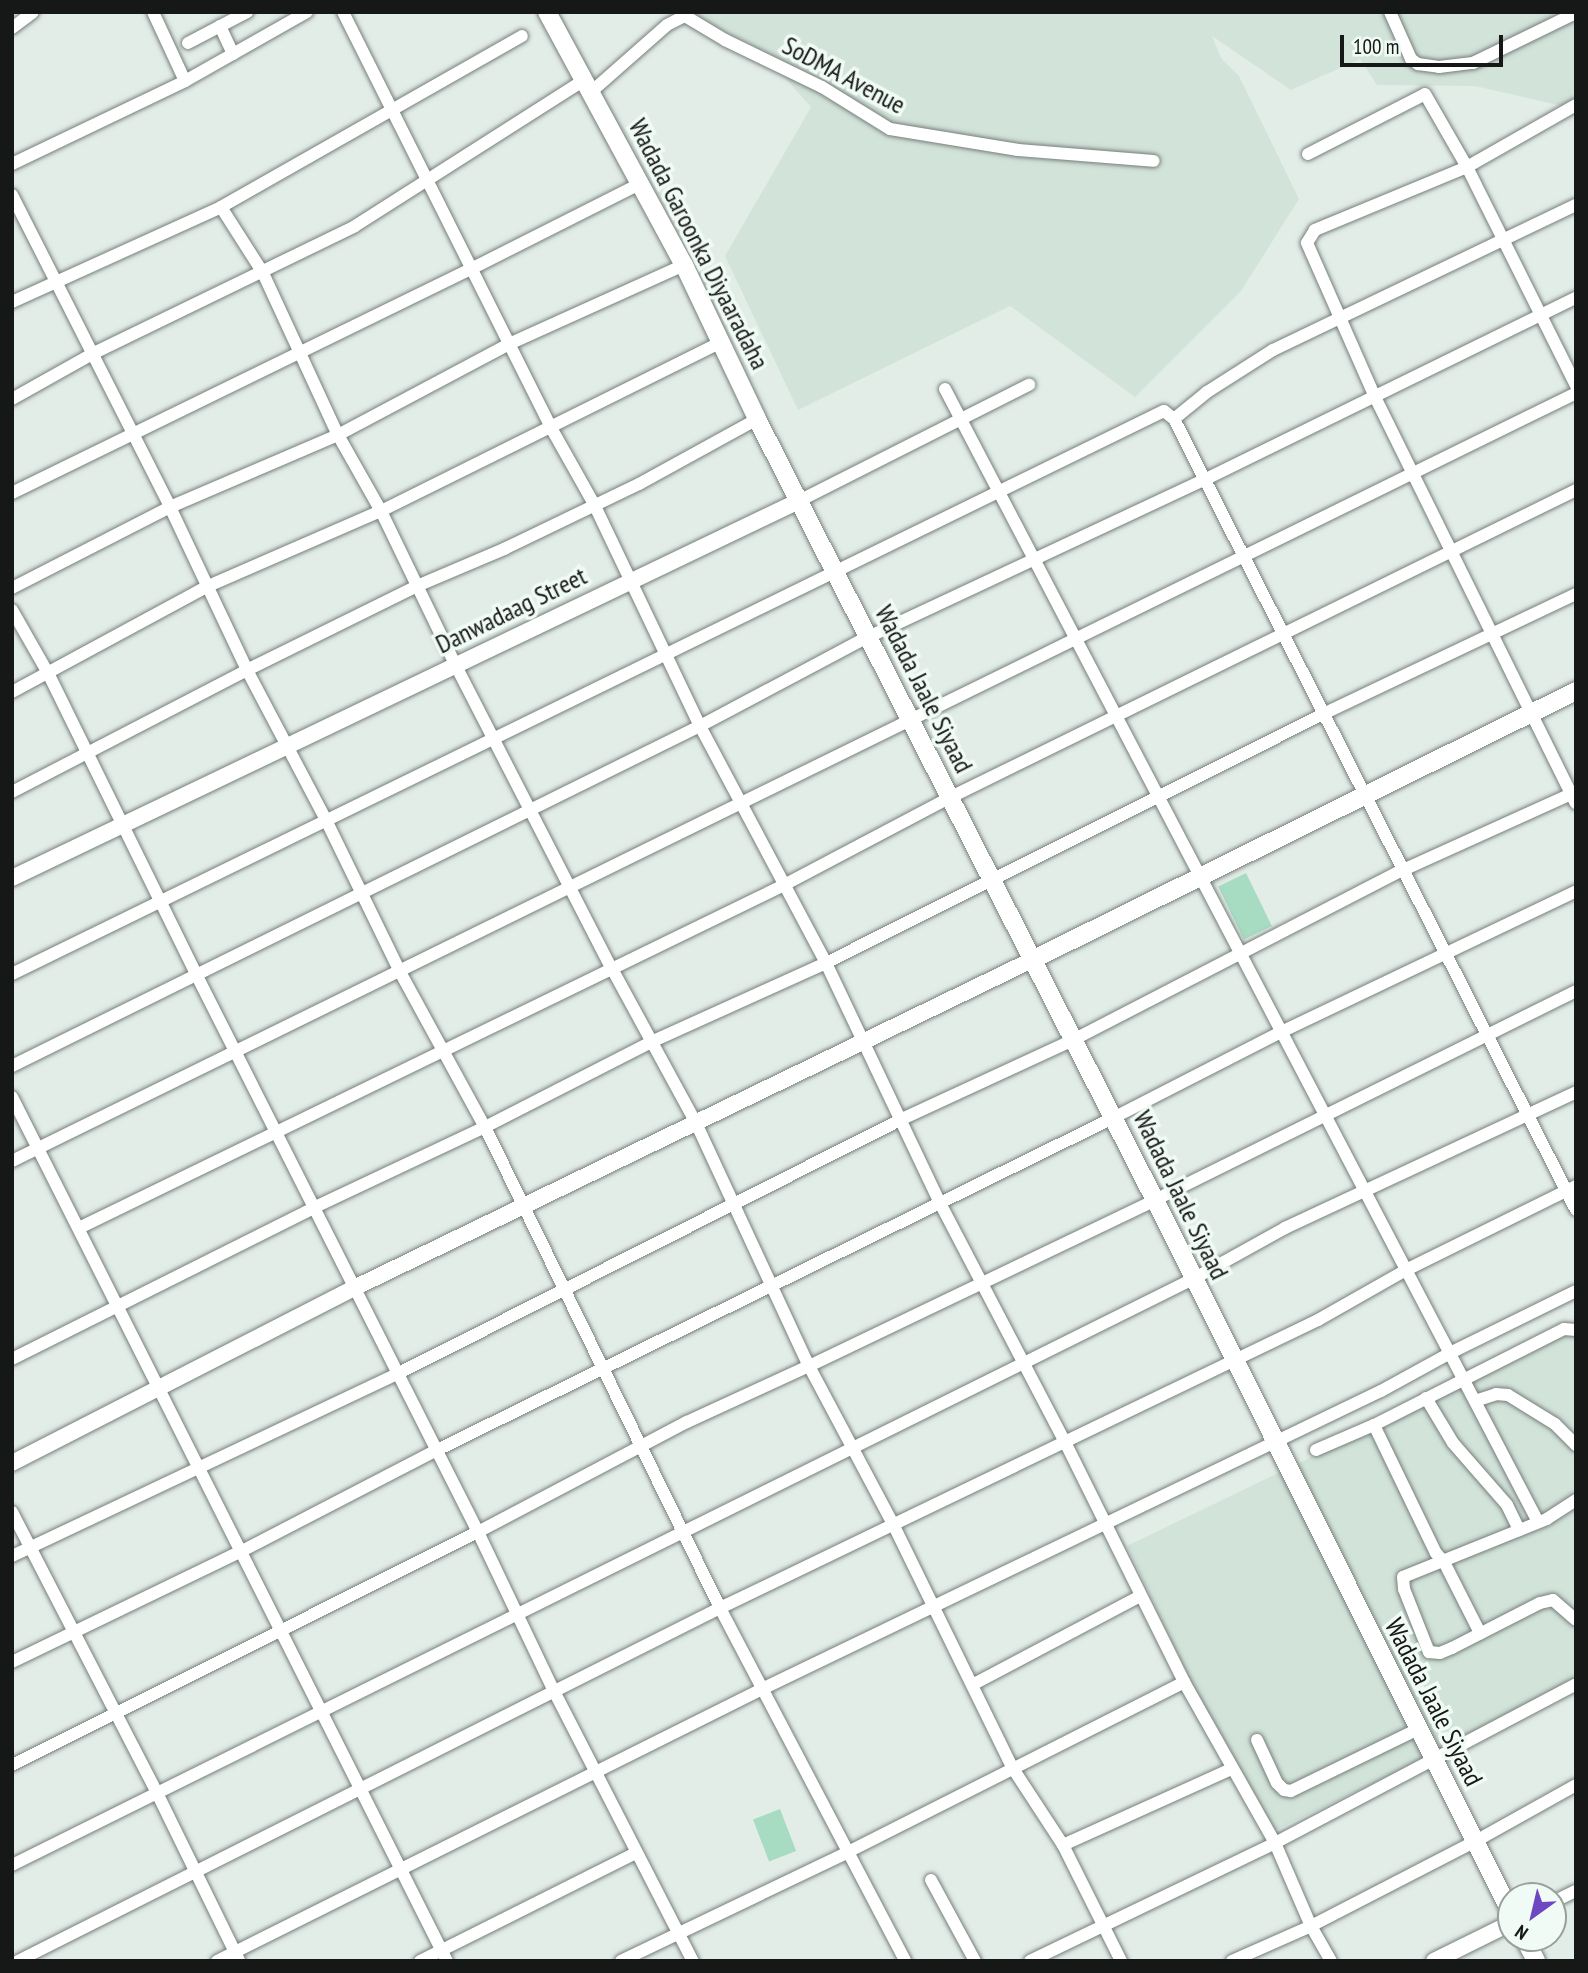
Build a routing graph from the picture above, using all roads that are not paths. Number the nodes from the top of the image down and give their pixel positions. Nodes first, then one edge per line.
1 (33, 12) edge
2 (153, 12) edge
3 (247, 12) edge
4 (307, 12) edge
5 (342, 12) edge
6 (547, 12) edge
7 (1391, 12) edge
8 (1576, 13) edge
9 (220, 26) junction
10 (12, 28) edge
11 (522, 36) dead end
12 (188, 43) dead end
13 (233, 54) junction
14 (185, 81) junction
15 (587, 86) junction
16 (1576, 105) edge
17 (391, 108) junction
18 (1308, 155) dead end
19 (1154, 161) dead end
20 (12, 164) edge
21 (1467, 167) junction
22 (426, 180) junction
23 (640, 183) junction
24 (12, 195) edge
25 (1576, 205) edge
26 (220, 207) junction
27 (1500, 239) junction
28 (684, 265) junction
29 (472, 268) junction
30 (263, 273) junction
31 (56, 281) junction
32 (1576, 298) edge
33 (12, 302) edge
34 (1540, 316) junction
35 (1340, 318) junction
36 (720, 343) junction
37 (509, 344) junction
38 (299, 352) junction
39 (94, 353) junction
40 (1029, 385) dead end
41 (1576, 386) edge
42 (945, 389) dead end
43 (1576, 393) edge
44 (1375, 397) junction
45 (12, 399) edge
46 (757, 419) junction
47 (960, 419) junction
48 (1174, 419) junction
49 (550, 426) junction
50 (131, 433) junction
51 (338, 435) junction
52 (1414, 473) junction
53 (1204, 480) junction
54 (1576, 490) edge
55 (998, 491) junction
56 (12, 493) edge
57 (799, 502) junction
58 (594, 504) junction
59 (170, 507) junction
60 (381, 511) junction
61 (1453, 552) junction
62 (1242, 555) junction
63 (1034, 560) junction
64 (835, 571) junction
65 (631, 580) junction
66 (417, 586) junction
67 (206, 587) junction
68 (12, 588) edge
69 (1576, 594) edge
70 (12, 610) edge
71 (1282, 634) junction
72 (1494, 635) junction
73 (869, 637) junction
74 (1075, 638) junction
75 (666, 653) junction
76 (455, 664) junction
77 (247, 670) junction
78 (48, 673) junction
79 (1576, 691) edge
80 (12, 692) edge
81 (1533, 712) junction
82 (1323, 714) junction
83 (1115, 715) junction
84 (910, 720) junction
85 (700, 726) junction
86 (495, 737) junction
87 (288, 745) junction
88 (87, 755) junction
89 (12, 792) edge
90 (1364, 796) junction
91 (1158, 797) junction
92 (1574, 797) edge
93 (949, 798) junction
94 (740, 803) junction
95 (531, 809) junction
96 (327, 820) junction
97 (122, 824) junction
98 (1403, 870) junction
99 (1200, 877) junction
100 (12, 878) edge
101 (991, 879) junction
102 (784, 885) junction
103 (571, 887) junction
104 (1576, 891) edge
105 (362, 893) junction
106 (160, 901) junction
107 (1240, 953) junction
108 (1446, 954) junction
109 (1032, 960) junction
110 (825, 963) junction
111 (611, 967) junction
112 (400, 972) junction
113 (12, 974) edge
114 (196, 975) junction
115 (1576, 991) edge
116 (1281, 1032) junction
117 (1486, 1033) junction
118 (1072, 1041) junction
119 (652, 1042) junction
120 (864, 1042) junction
121 (441, 1049) junction
122 (236, 1051) junction
123 (12, 1066) edge
124 (1576, 1092) edge
125 (12, 1097) edge
126 (1527, 1114) junction
127 (1326, 1116) junction
128 (1113, 1118) junction
129 (902, 1119) junction
130 (696, 1123) junction
131 (485, 1128) junction
132 (276, 1131) junction
133 (38, 1148) junction
134 (12, 1161) edge
135 (1571, 1188) edge
136 (1366, 1193) junction
137 (1155, 1200) junction
138 (940, 1203) junction
139 (732, 1204) junction
140 (315, 1207) junction
141 (523, 1208) junction
142 (1576, 1210) edge
143 (79, 1228) junction
144 (1406, 1270) junction
145 (1193, 1279) junction
146 (772, 1283) junction
147 (982, 1283) junction
148 (354, 1288) junction
149 (565, 1288) junction
150 (1576, 1292) edge
151 (117, 1308) junction
152 (1576, 1330) edge
153 (1450, 1353) junction
154 (12, 1359) edge
155 (1234, 1361) junction
156 (1023, 1363) junction
157 (809, 1366) junction
158 (603, 1370) junction
159 (397, 1374) junction
160 (1464, 1380) junction
161 (158, 1389) junction
162 (1426, 1398) junction
163 (1475, 1401) junction
164 (1374, 1425) junction
165 (1064, 1440) junction
166 (1275, 1442) junction
167 (641, 1444) junction
168 (1576, 1445) edge
169 (851, 1447) junction
170 (437, 1450) junction
171 (1316, 1450) dead end
172 (12, 1463) edge
173 (199, 1468) junction
174 (1576, 1500) edge
175 (12, 1512) edge
176 (1538, 1522) junction
177 (894, 1526) junction
178 (1105, 1526) junction
179 (1519, 1530) junction
180 (682, 1531) junction
181 (478, 1532) junction
182 (30, 1547) junction
183 (240, 1552) junction
184 (12, 1556) edge
185 (1444, 1562) junction
186 (1140, 1596) junction
187 (934, 1606) junction
188 (720, 1608) junction
189 (517, 1616) junction
190 (1576, 1620) edge
191 (281, 1630) junction
192 (73, 1633) junction
193 (1480, 1633) junction
194 (12, 1662) edge
195 (1184, 1682) junction
196 (974, 1684) junction
197 (1576, 1684) edge
198 (762, 1689) junction
199 (554, 1691) junction
200 (322, 1711) junction
201 (115, 1713) junction
202 (1419, 1729) junction
203 (1257, 1740) dead end
204 (1434, 1760) junction
205 (12, 1765) edge
206 (1012, 1767) junction
207 (1231, 1769) junction
208 (596, 1772) junction
209 (1576, 1785) edge
210 (360, 1787) junction
211 (158, 1795) junction
212 (1474, 1842) junction
213 (1275, 1843) junction
214 (1063, 1845) junction
215 (636, 1853) junction
216 (846, 1853) junction
217 (12, 1865) edge
218 (196, 1869) junction
219 (403, 1870) junction
220 (931, 1880) dead end
221 (1497, 1886) edge
222 (1311, 1926) junction
223 (1102, 1927) junction
224 (1497, 1930) edge
225 (678, 1933) junction
226 (444, 1956) edge
227 (238, 1957) edge
228 (18, 1961) edge
229 (217, 1961) edge
230 (421, 1961) edge
231 (621, 1961) edge
232 (694, 1961) edge
233 (905, 1961) edge
234 (975, 1961) edge
235 (1030, 1961) edge
236 (1121, 1961) edge
237 (1232, 1961) edge
238 (1331, 1961) edge
239 (1434, 1961) edge

1 - 10 street
2 - 14 street
3 - 9 street
4 - 13 street
5 - 17 street
6 - 15 main road, Wadada Garoonka Diyaaradaha
7 - 8 street
9 - 12 street
9 - 13 street
11 - 17 street
13 - 14 street
14 - 20 street
15 - 19 street, SoDMA Avenue
15 - 22 street
15 - 23 main road, Wadada Garoonka Diyaaradaha
16 - 21 street
17 - 22 street
17 - 26 street
18 - 21 street
21 - 27 street
21 - 35 street
22 - 29 street
22 - 30 street
23 - 28 main road, Wadada Garoonka Diyaaradaha
23 - 29 street
24 - 31 street
25 - 27 street
26 - 30 street
26 - 31 street
27 - 34 street
27 - 35 street
28 - 36 main road, Wadada Garoonka Diyaaradaha
28 - 37 street
29 - 37 street
29 - 38 street
30 - 38 street
30 - 39 street
31 - 33 street
31 - 39 street
32 - 34 street
34 - 41 street
34 - 44 street
35 - 44 street
35 - 48 street
36 - 46 main road, Wadada Garoonka Diyaaradaha
36 - 49 street
37 - 49 street
37 - 51 street
38 - 50 street
38 - 51 street
39 - 45 street
39 - 50 street
40 - 47 street, Danwadaag Street
42 - 47 street
43 - 52 street
44 - 52 street
44 - 53 street
46 - 57 main road, Wadada Garoonka Diyaaradaha
46 - 58 street
47 - 55 street
47 - 57 street, Danwadaag Street
48 - 53 street
48 - 55 street
49 - 58 street
49 - 60 street
50 - 56 street
50 - 59 street
51 - 59 street
51 - 60 street
52 - 61 street
52 - 62 street
53 - 62 street
53 - 63 street
54 - 61 street
55 - 63 street
55 - 64 street
57 - 64 main road, Wadada Jaale Siyaad
57 - 65 street, Danwadaag Street
58 - 65 street
58 - 66 street
59 - 67 street
59 - 68 street
60 - 66 street
60 - 67 street
61 - 71 street
61 - 72 street
62 - 71 street
62 - 74 street
63 - 73 street
63 - 74 street
64 - 73 main road, Wadada Jaale Siyaad
64 - 75 street
65 - 75 street
65 - 76 street, Danwadaag Street
66 - 76 street
66 - 77 street
67 - 77 street
67 - 78 street
69 - 72 street
70 - 78 street
71 - 82 street
71 - 83 street
72 - 81 street
72 - 82 street
73 - 84 main road, Wadada Jaale Siyaad
73 - 85 street
74 - 83 street
74 - 84 street
75 - 85 street
75 - 86 street
76 - 86 street
76 - 87 street, Danwadaag Street
77 - 87 street
77 - 88 street
78 - 80 street
78 - 88 street
79 - 81 main road
81 - 90 main road
81 - 92 street
82 - 90 street
82 - 91 street
83 - 91 street
83 - 93 street
84 - 93 main road, Wadada Jaale Siyaad
84 - 94 street
85 - 94 street
85 - 95 street
86 - 95 street
86 - 96 street
87 - 96 street
87 - 97 street, Danwadaag Street
88 - 89 street
88 - 97 street
90 - 98 street
90 - 99 main road
91 - 99 street
91 - 101 street
92 - 98 street
93 - 101 main road, Wadada Jaale Siyaad
93 - 102 street
94 - 102 street
94 - 103 street
95 - 103 street
95 - 105 street
96 - 105 street
96 - 106 street
97 - 100 street, Danwadaag Street
97 - 106 street
98 - 107 street
98 - 108 street
99 - 107 street
99 - 109 main road
101 - 109 main road, Wadada Jaale Siyaad
101 - 110 street
102 - 110 street
102 - 111 street
103 - 111 street
103 - 112 street
104 - 108 street
105 - 112 street
105 - 114 street
106 - 113 street
106 - 114 street
107 - 116 street
107 - 118 street
108 - 116 street
108 - 117 street
109 - 118 main road, Wadada Jaale Siyaad
109 - 120 street
110 - 119 street
110 - 120 street
111 - 119 street
111 - 121 street
112 - 121 street
112 - 122 street
114 - 122 street
114 - 123 street
115 - 117 street
116 - 127 street
116 - 128 street
117 - 126 street
117 - 127 street
118 - 128 main road, Wadada Jaale Siyaad
118 - 129 street
119 - 130 street
119 - 131 street
120 - 129 street
120 - 130 street
121 - 131 street
121 - 132 street
122 - 132 street
122 - 133 street
124 - 126 street
125 - 133 street
126 - 135 street
126 - 136 street
127 - 136 street
127 - 137 street
128 - 137 main road, Wadada Jaale Siyaad
128 - 138 street
129 - 138 street
129 - 139 street
130 - 139 street
130 - 141 street
131 - 140 street
131 - 141 street
132 - 140 street
132 - 143 street
133 - 134 street
133 - 143 street
135 - 142 street
135 - 144 street
136 - 144 street
136 - 145 street
137 - 145 main road, Wadada Jaale Siyaad
137 - 147 street
138 - 146 street
138 - 147 street
139 - 146 street
139 - 149 street
140 - 148 street
140 - 151 street
141 - 148 street
141 - 149 street
143 - 151 street
144 - 153 street
144 - 155 street
145 - 155 main road, Wadada Jaale Siyaad
145 - 156 street
146 - 157 street
146 - 158 street
147 - 156 street
147 - 157 street
148 - 159 street
148 - 161 street
149 - 158 street
149 - 159 street
150 - 153 street
151 - 154 street
151 - 161 street
152 - 160 street
153 - 160 street
153 - 166 street
155 - 165 street
155 - 166 main road, Wadada Jaale Siyaad
156 - 165 street
156 - 169 street
157 - 167 street
157 - 169 street
158 - 167 street
158 - 170 street
159 - 170 street
159 - 173 street
160 - 162 street
160 - 163 street
161 - 172 street
161 - 173 street
162 - 164 street
162 - 179 street
163 - 168 street
163 - 176 street
164 - 171 street
164 - 185 street
165 - 177 street
165 - 178 street
166 - 178 street
166 - 202 main road, Wadada Jaale Siyaad
167 - 180 street
167 - 181 street
169 - 177 street
169 - 180 street
170 - 181 street
170 - 183 street
173 - 182 street
173 - 183 street
174 - 176 street
175 - 182 street
176 - 179 street
177 - 187 street
177 - 188 street
178 - 186 street
178 - 187 street
179 - 185 street
180 - 188 street
180 - 189 street
181 - 189 street
181 - 191 street
182 - 184 street
182 - 192 street
183 - 191 street
183 - 192 street
185 - 193 street
185 - 193 street
186 - 195 street
186 - 196 street
187 - 196 street
187 - 198 street
188 - 198 street
188 - 199 street
189 - 199 street
189 - 200 street
190 - 193 street
191 - 200 street
191 - 201 street
192 - 194 street
192 - 201 street
195 - 206 street
195 - 207 street
196 - 206 street
197 - 204 street
198 - 208 street
198 - 216 street
199 - 208 street
199 - 210 street
200 - 210 street
200 - 211 street
201 - 205 street
201 - 211 street
202 - 203 street
202 - 204 main road, Wadada Jaale Siyaad
204 - 212 main road, Wadada Jaale Siyaad
204 - 213 street
206 - 214 street
206 - 216 street
207 - 213 street
207 - 214 street
208 - 215 street
208 - 219 street
209 - 212 street
210 - 218 street
210 - 219 street
211 - 217 street
211 - 218 street
212 - 221 main road, Wadada Jaale Siyaad
212 - 222 street
213 - 222 street
213 - 223 street
214 - 223 street
215 - 225 street
215 - 226 street
216 - 225 street
216 - 233 street
218 - 227 street
218 - 228 street
219 - 226 street
219 - 227 street
220 - 234 street
222 - 237 street
222 - 238 street
223 - 235 street
223 - 236 street
224 - 239 street
225 - 231 street
225 - 232 street
226 - 230 street
227 - 229 street

